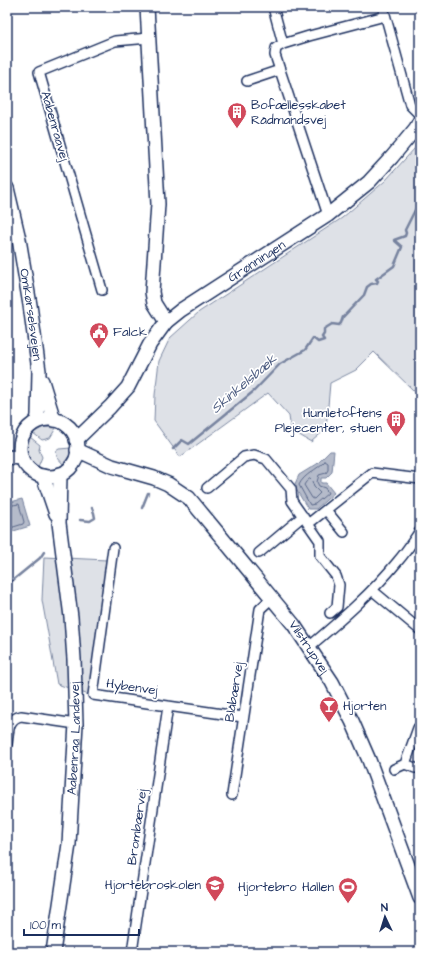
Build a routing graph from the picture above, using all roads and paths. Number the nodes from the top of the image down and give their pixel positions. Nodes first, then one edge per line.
1 (147, 7) edge
2 (272, 7) edge
3 (384, 12) edge
4 (149, 38) junction
5 (283, 44) junction
6 (280, 70) junction
7 (247, 81) dead end
8 (420, 115) edge
9 (420, 120) edge
10 (7, 188) edge
11 (328, 215) junction
12 (102, 290) dead end
13 (166, 322) junction
14 (39, 371) junction
15 (105, 412) junction
16 (54, 420) junction
17 (37, 421) junction
18 (69, 428) junction
19 (77, 445) junction
20 (7, 449) edge
21 (21, 451) junction
22 (7, 457) edge
23 (74, 462) junction
24 (112, 466) junction
25 (60, 474) junction
26 (43, 476) junction
27 (420, 479) edge
28 (207, 488) dead end
29 (326, 510) junction
30 (306, 520) junction
31 (59, 523) junction
32 (420, 531) edge
33 (344, 532) dead end
34 (113, 548) dead end
35 (259, 553) dead end
36 (372, 590) junction
37 (272, 598) junction
38 (330, 613) dead end
39 (420, 630) edge
40 (309, 647) junction
41 (168, 706) junction
42 (243, 717) junction
43 (76, 724) junction
44 (420, 728) edge
45 (7, 744) edge
46 (405, 764) junction
47 (415, 768) dead end
48 (394, 769) dead end
49 (232, 795) dead end
50 (420, 898) edge
51 (53, 952) edge
52 (132, 952) edge

1 - 4 street
2 - 5 street
3 - 5 street
3 - 8 street
4 - 12 street, Aabenraavej
4 - 13 street
5 - 6 street
6 - 7 street
6 - 11 street
9 - 11 street, Grønningen
10 - 14 street, Omkørselsvejen
11 - 13 street, Grønningen
13 - 15 street, Grønningen
14 - 16 street, Omkørselsvejen
14 - 17 street, Omkørselsvejen
15 - 18 street, Grønningen
15 - 19 street, Grønningen
16 - 17 street
16 - 18 street
17 - 21 street
18 - 19 street
19 - 23 street
19 - 24 street, Vilstrupvej
20 - 21 street
21 - 22 street
21 - 26 street
23 - 24 street, Vilstrupvej
23 - 25 street
24 - 37 street, Vilstrupvej
25 - 26 street
25 - 31 street, Aabenraa Landevej
26 - 31 street, Aabenraa Landevej
27 - 29 street
28 - 30 street
29 - 30 street
29 - 33 street
30 - 35 street
30 - 38 street
31 - 43 street, Aabenraa Landevej
32 - 36 street
34 - 41 street, Hybenvej
36 - 39 street
36 - 40 street
37 - 40 street, Vilstrupvej
37 - 42 street, Blåbærvej
40 - 50 street, Vilstrupvej
41 - 42 street, Hybenvej
41 - 52 street, Brombærvej
42 - 49 street, Blåbærvej
43 - 45 street
43 - 51 street, Aabenraa Landevej
44 - 46 street
46 - 47 street
46 - 48 street

